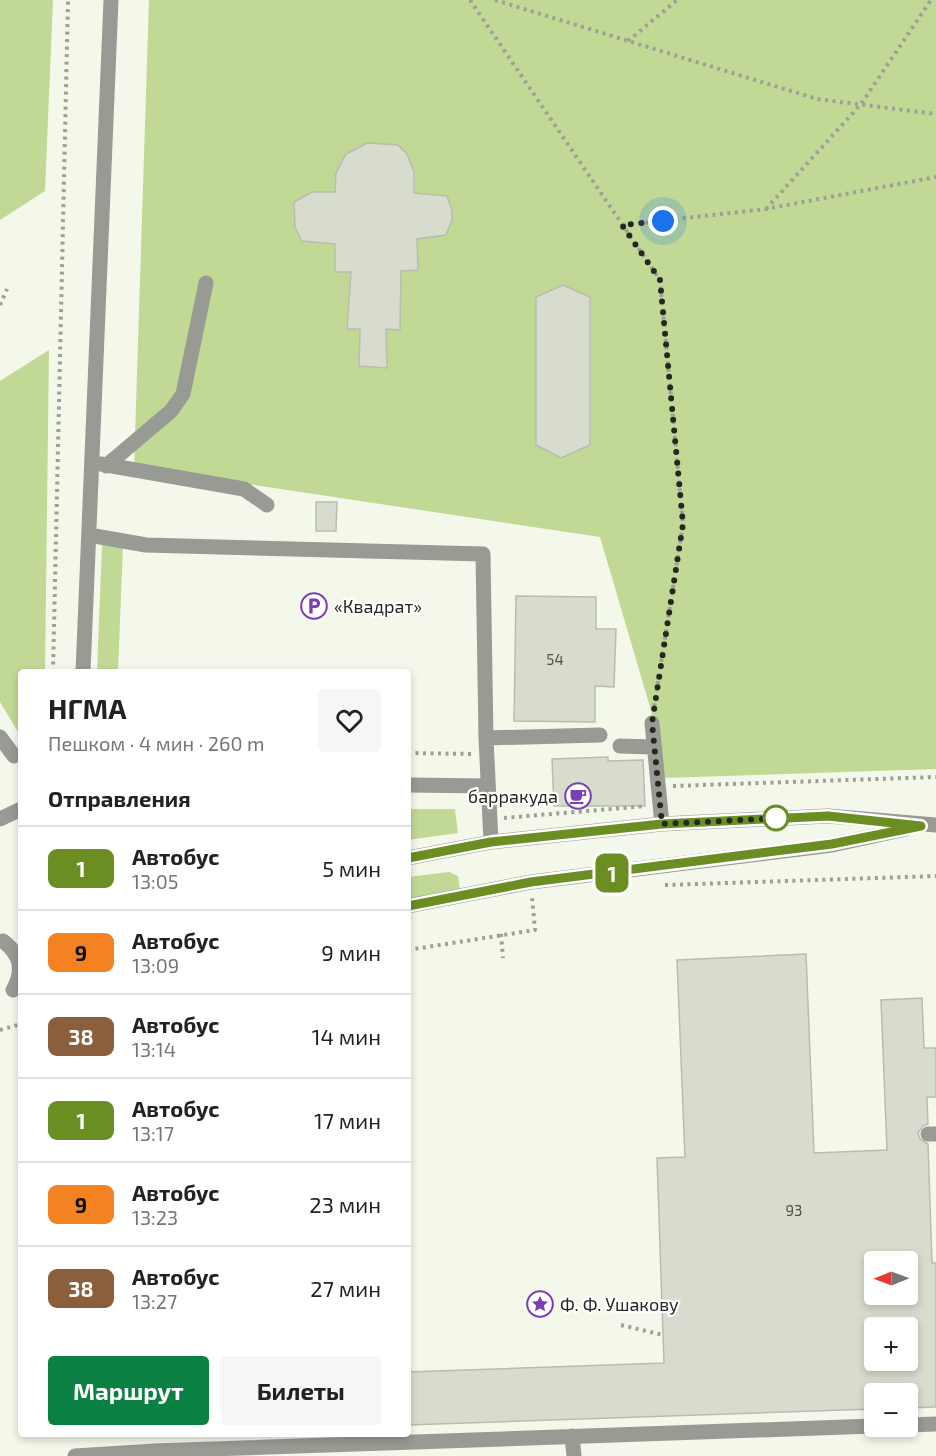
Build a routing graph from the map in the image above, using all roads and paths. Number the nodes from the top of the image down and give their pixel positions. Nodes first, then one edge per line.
1 (68, 0) edge
2 (111, 0) edge
3 (470, 0) edge
4 (495, 0) edge
5 (677, 0) edge
6 (931, 0) edge
7 (628, 40) junction
8 (861, 104) junction
9 (936, 114) edge
10 (936, 177) edge
11 (766, 209) junction
12 (622, 225) junction
13 (206, 283) dead end
14 (7, 289) dead end
15 (0, 305) edge
16 (99, 464) junction
17 (267, 505) dead end
18 (89, 535) junction
19 (53, 669) edge
20 (82, 669) edge
21 (652, 723) joint
22 (600, 735) dead end
23 (0, 737) edge
24 (486, 738) junction
25 (620, 746) dead end
26 (654, 747) junction
27 (411, 753) edge
28 (487, 754) junction
29 (14, 756) dead end
30 (936, 777) edge
31 (411, 785) edge
32 (487, 786) junction
33 (658, 786) junction
34 (18, 810) edge
35 (0, 819) edge
36 (489, 819) junction
37 (662, 824) junction
38 (928, 826) edge
39 (491, 842) junction
40 (411, 857) edge
41 (936, 876) edge
42 (663, 885) dead end
43 (542, 896) dead end
44 (411, 905) edge
45 (501, 934) junction
46 (18, 937) edge
47 (2, 941) edge
48 (411, 949) edge
49 (502, 958) dead end
50 (18, 959) edge
51 (18, 1025) edge
52 (0, 1030) edge
53 (621, 1325) dead end
54 (663, 1335) dead end
55 (936, 1424) edge
56 (918, 1425) edge
57 (864, 1426) edge
58 (572, 1436) junction
59 (368, 1439) edge
60 (154, 1453) edge
61 (75, 1456) edge
62 (574, 1456) edge

1 - 19 path
2 - 16 street
3 - 12 path
4 - 7 path
5 - 7 path
6 - 8 path
7 - 8 path
8 - 9 path
8 - 11 path
10 - 11 path
11 - 12 path
12 - 21 path
13 - 16 street
14 - 15 path
16 - 17 street
16 - 18 street
18 - 20 street
18 - 24 street
21 - 26 street
22 - 24 street
23 - 29 street
24 - 28 street
25 - 26 street
26 - 33 street
27 - 28 path
28 - 32 street
30 - 33 path
31 - 32 street
32 - 36 street
33 - 36 path
33 - 37 street
34 - 35 street
36 - 39 street
37 - 38 street
37 - 39 street
38 - 44 street
39 - 40 street
41 - 42 path
43 - 45 path
45 - 48 path
45 - 49 path
46 - 47 street
47 - 50 street
51 - 52 path
53 - 54 path
55 - 56 street
57 - 58 street
58 - 59 street
58 - 62 street
59 - 60 street
60 - 61 street

